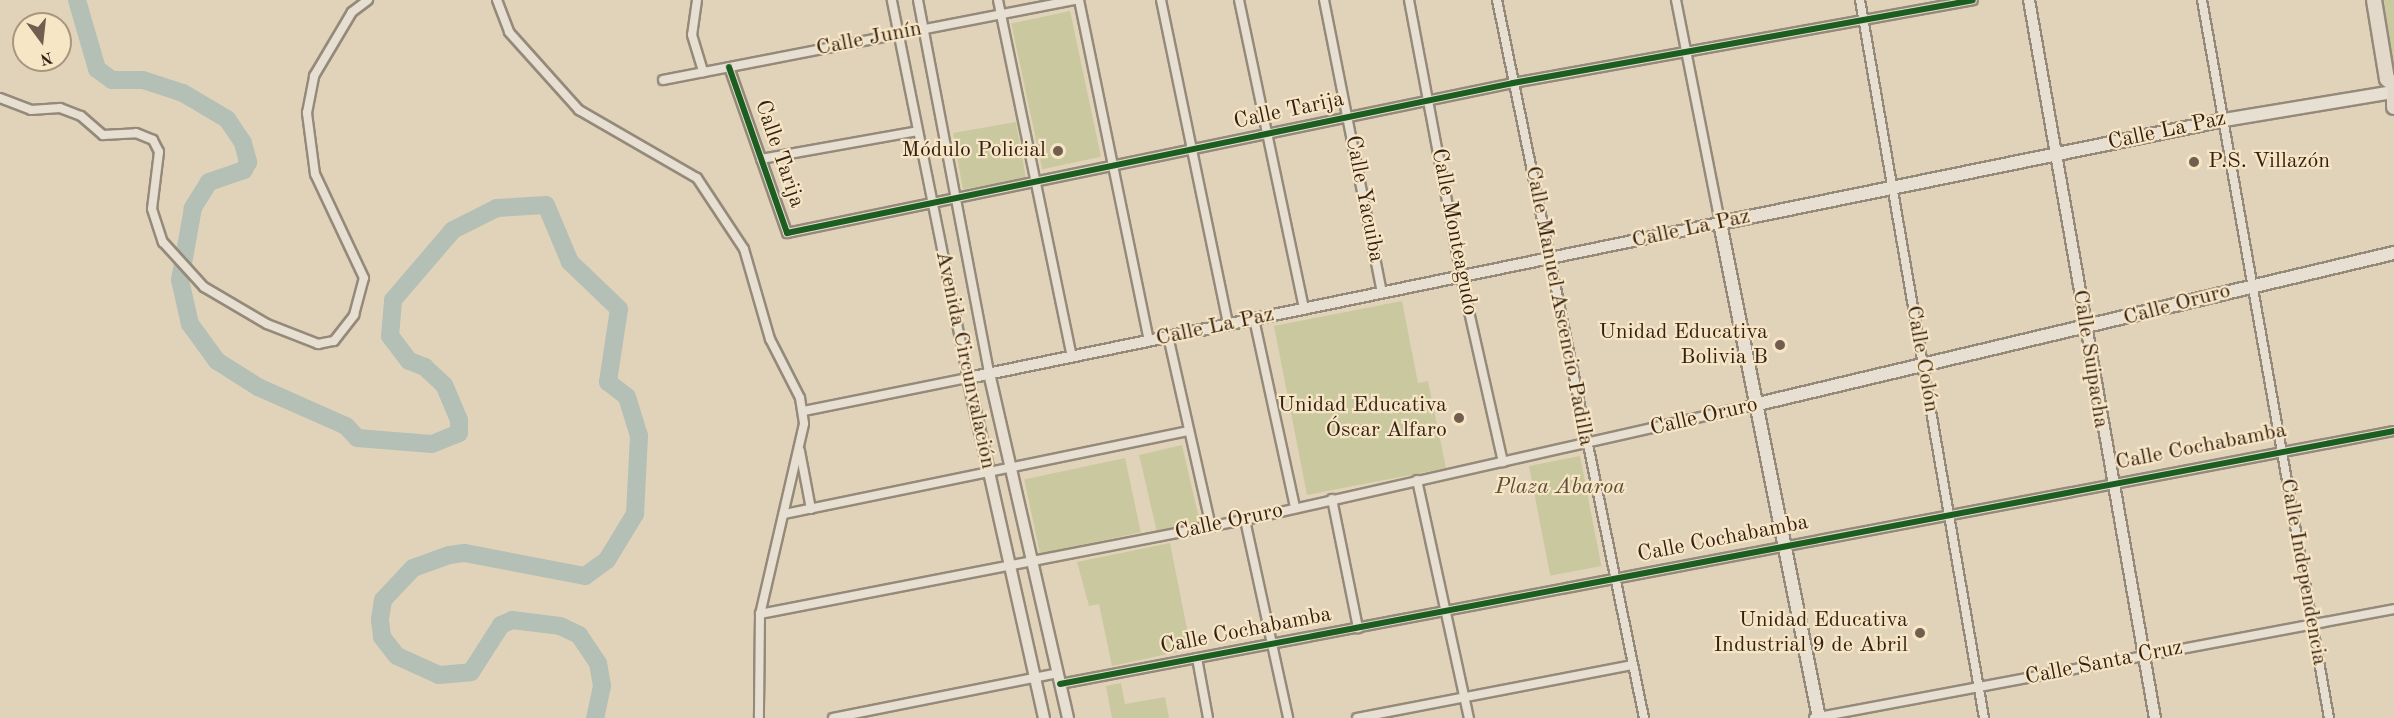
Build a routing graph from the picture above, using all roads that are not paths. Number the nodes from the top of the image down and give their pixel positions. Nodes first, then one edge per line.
1 (368, 0) edge
2 (497, 0) edge
3 (697, 0) edge
4 (892, 0) edge
5 (918, 0) edge
6 (998, 0) edge
7 (1077, 0) edge
8 (1161, 0) edge
9 (1239, 0) edge
10 (1323, 0) edge
11 (1409, 0) edge
12 (1497, 0) edge
13 (1676, 0) edge
14 (1860, 0) edge
15 (1973, 0) edge
16 (2029, 0) edge
17 (2202, 0) edge
18 (2374, 0) edge
19 (1001, 14) junction
20 (1863, 21) junction
21 (924, 29) junction
22 (899, 34) junction
23 (1687, 51) junction
24 (729, 67) junction
25 (703, 72) junction
26 (663, 80) dead end
27 (1513, 83) junction
28 (2394, 85) edge
29 (2394, 93) edge
30 (0, 98) edge
31 (1428, 101) junction
32 (2394, 106) edge
33 (2394, 116) edge
34 (1347, 117) junction
35 (2224, 120) junction
36 (918, 130) junction
37 (1267, 134) junction
38 (1191, 149) junction
39 (2056, 154) junction
40 (761, 159) junction
41 (1112, 165) junction
42 (1033, 182) junction
43 (1890, 188) junction
44 (957, 197) junction
45 (932, 202) junction
46 (1720, 223) junction
47 (2394, 254) edge
48 (1550, 258) junction
49 (1461, 276) junction
50 (2251, 285) junction
51 (1382, 292) junction
52 (1304, 308) junction
53 (1254, 319) junction
54 (1228, 324) junction
55 (2085, 329) junction
56 (1168, 336) junction
57 (1149, 340) junction
58 (1072, 356) junction
59 (1924, 369) junction
60 (989, 373) junction
61 (968, 378) junction
62 (1758, 404) junction
63 (804, 411) junction
64 (2394, 430) edge
65 (1189, 431) junction
66 (1587, 444) junction
67 (799, 445) junction
68 (2282, 450) junction
69 (1503, 462) junction
70 (1011, 468) junction
71 (989, 472) junction
72 (1417, 480) junction
73 (2110, 482) junction
74 (1332, 499) junction
75 (1295, 507) junction
76 (811, 509) junction
77 (1949, 511) junction
78 (784, 514) junction
79 (1245, 520) junction
80 (1211, 527) junction
81 (1787, 544) junction
82 (1032, 561) junction
83 (1010, 566) junction
84 (1615, 579) junction
85 (2394, 609) edge
86 (1447, 612) junction
87 (760, 614) junction
88 (2311, 624) junction
89 (1358, 628) junction
90 (1272, 644) junction
91 (2144, 656) junction
92 (1197, 658) junction
93 (1633, 665) junction
94 (1035, 678) junction
95 (1059, 679) junction
96 (1979, 687) junction
97 (1464, 697) junction
98 (865, 716) edge
99 (759, 718) edge
100 (832, 718) edge
101 (1044, 718) edge
102 (1068, 718) edge
103 (1208, 718) edge
104 (1288, 718) edge
105 (1357, 718) edge
106 (1469, 718) edge
107 (1644, 718) edge
108 (1817, 718) edge
109 (1984, 718) edge
110 (2155, 718) edge
111 (2329, 718) edge

1 - 30 street
2 - 63 street
3 - 25 street
4 - 22 street, Avenida Circunvalación
5 - 21 street, Avenida Circunvalación
6 - 19 street
7 - 19 street, Calle Junín
7 - 41 street
8 - 38 street
9 - 37 street
10 - 34 street, Calle Yacuiba
11 - 31 street, Calle Monteagudo
12 - 27 street, Calle Manuel Ascencio Padilla
13 - 23 street
14 - 20 street, Calle Colón
15 - 20 street, Calle Tarija
16 - 39 street, Calle Suipacha
17 - 35 street, Calle Independencia
18 - 28 highway
19 - 21 street, Calle Junín
19 - 42 street
20 - 23 street, Calle Tarija
20 - 43 street, Calle Colón
21 - 22 street, Calle Junín
21 - 44 street, Avenida Circunvalación
22 - 24 street, Calle Junín
22 - 36 street, Avenida Circunvalación
23 - 27 street, Calle Tarija
23 - 46 street
24 - 25 street, Calle Junín
24 - 40 street, Calle Tarija
25 - 26 street, Calle Junín
27 - 31 street, Calle Tarija
27 - 48 street, Calle Manuel Ascencio Padilla
29 - 32 highway
29 - 35 main road, Calle La Paz
31 - 34 street, Calle Tarija
31 - 49 street, Calle Monteagudo
32 - 33 street
34 - 37 street, Calle Tarija
34 - 51 street, Calle Yacuiba
35 - 39 main road, Calle La Paz
35 - 50 street, Calle Independencia
36 - 40 street
36 - 45 street, Avenida Circunvalación
37 - 38 street, Calle Tarija
37 - 52 street
38 - 41 street, Calle Tarija
38 - 54 street
39 - 43 main road, Calle La Paz
39 - 55 street, Calle Suipacha
40 - 45 street, Calle Tarija
41 - 42 street, Calle Tarija
41 - 57 street
42 - 44 street, Calle Tarija
42 - 58 street
43 - 46 main road, Calle La Paz
43 - 59 street, Calle Colón
44 - 45 street, Calle Tarija
44 - 60 street, Avenida Circunvalación
45 - 61 street, Avenida Circunvalación
46 - 48 street, Calle La Paz
46 - 62 main road
47 - 50 main road, Calle Oruro
48 - 49 street, Calle La Paz
48 - 66 street, Calle Manuel Ascencio Padilla
49 - 51 street, Calle La Paz
49 - 69 street, Calle Monteagudo
50 - 55 main road, Calle Oruro
50 - 68 street, Calle Independencia
51 - 52 street, Calle La Paz
52 - 53 street, Calle La Paz
53 - 54 street, Calle La Paz
53 - 75 street
54 - 56 street, Calle La Paz
55 - 59 main road, Calle Oruro
55 - 73 street, Calle Suipacha
56 - 57 street, Calle La Paz
56 - 65 street
57 - 58 street, Calle La Paz
58 - 60 street, Calle La Paz
59 - 62 main road, Calle Oruro
59 - 77 street, Calle Colón
60 - 61 street, Calle La Paz
60 - 70 street, Avenida Circunvalación
61 - 63 street
61 - 71 street, Avenida Circunvalación
62 - 66 street, Calle Oruro
62 - 81 main road
63 - 67 street
64 - 68 street, Calle Cochabamba
65 - 70 street
65 - 80 street
66 - 69 street, Calle Oruro
66 - 84 street, Calle Manuel Ascencio Padilla
67 - 76 street
67 - 78 street
68 - 73 street, Calle Cochabamba
68 - 88 street, Calle Independencia
69 - 72 street, Calle Oruro
70 - 71 street
70 - 82 street, Avenida Circunvalación
71 - 76 street
71 - 83 street, Avenida Circunvalación
72 - 74 street, Calle Oruro
72 - 86 street
73 - 77 street, Calle Cochabamba
73 - 91 street, Calle Suipacha
74 - 75 street, Calle Oruro
74 - 89 street
75 - 79 street, Calle Oruro
76 - 78 street
77 - 81 street, Calle Cochabamba
77 - 96 street, Calle Colón
78 - 87 street
79 - 80 street, Calle Oruro
79 - 90 street
80 - 82 street, Calle Oruro
81 - 84 street, Calle Cochabamba
81 - 108 main road
82 - 83 street, Calle Oruro
82 - 95 street, Avenida Circunvalación
83 - 87 street, Calle Oruro
83 - 94 street, Avenida Circunvalación
84 - 86 street, Calle Cochabamba
84 - 93 street, Calle Manuel Ascencio Padilla
85 - 88 street, Calle Santa Cruz
86 - 89 street, Calle Cochabamba
86 - 97 street
87 - 99 street
88 - 91 street, Calle Santa Cruz
88 - 111 street, Calle Independencia
89 - 90 street, Calle Cochabamba
90 - 92 street, Calle Cochabamba
90 - 104 street
91 - 96 street, Calle Santa Cruz
91 - 110 street, Calle Suipacha
92 - 95 street, Calle Cochabamba
92 - 103 street
93 - 97 street
93 - 107 street, Calle Manuel Ascencio Padilla
94 - 95 street, Calle Cochabamba
94 - 98 street, Calle Cochabamba
94 - 101 street, Avenida Circunvalación
95 - 102 street, Avenida Circunvalación
96 - 108 street, Calle Santa Cruz
96 - 109 street, Calle Colón
97 - 105 street
97 - 106 street
98 - 100 street, Calle Cochabamba

